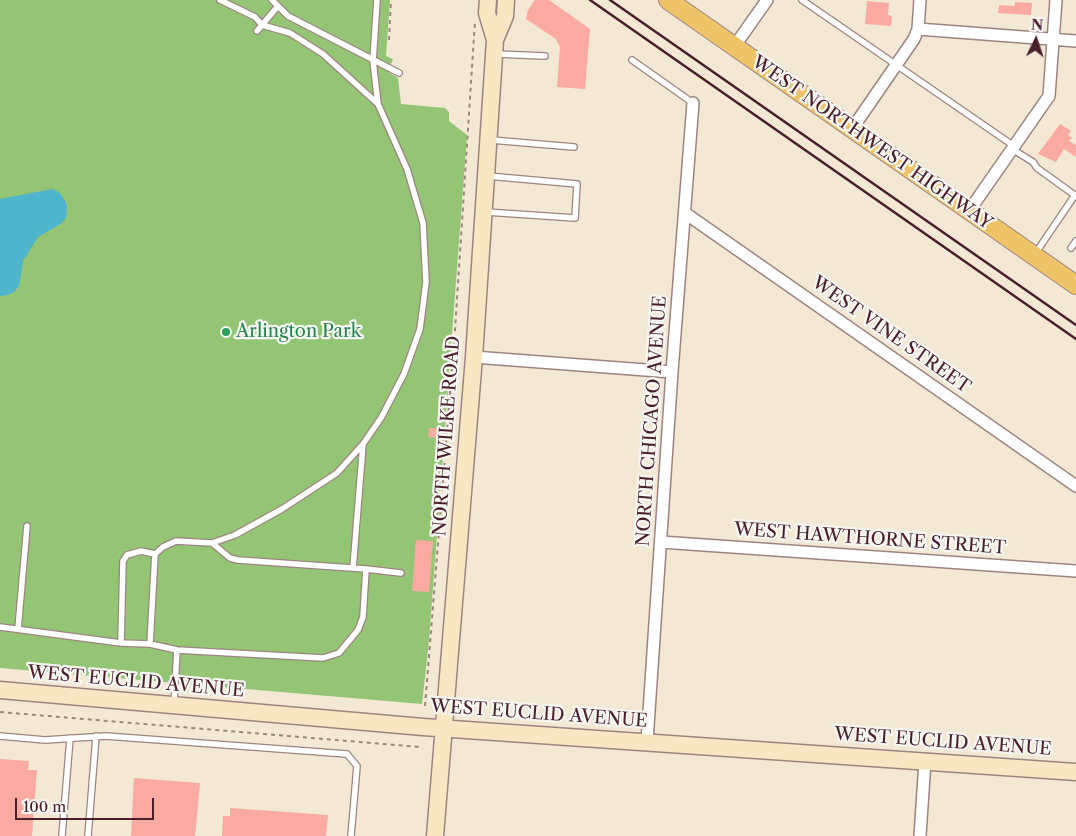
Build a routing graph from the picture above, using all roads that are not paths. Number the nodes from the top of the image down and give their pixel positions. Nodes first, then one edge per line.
1 (220, 0) edge
2 (272, 0) edge
3 (377, 0) edge
4 (488, 0) edge
5 (506, 0) edge
6 (668, 0) edge
7 (767, 0) edge
8 (802, 0) edge
9 (920, 0) edge
10 (1056, 0) edge
11 (278, 6) junction
12 (262, 25) junction
13 (918, 29) junction
14 (258, 31) dead end
15 (1053, 40) junction
16 (1076, 41) edge
17 (495, 47) junction
18 (734, 47) junction
19 (546, 56) dead end
20 (632, 60) dead end
21 (373, 61) junction
22 (897, 64) junction
23 (399, 73) dead end
24 (693, 103) joint
25 (378, 104) junction
26 (852, 129) junction
27 (489, 140) junction
28 (574, 147) dead end
29 (1013, 148) junction
30 (486, 176) junction
31 (1076, 196) edge
32 (969, 211) junction
33 (484, 212) junction
34 (685, 213) junction
35 (1076, 241) edge
36 (1071, 248) dead end
37 (1034, 256) junction
38 (1073, 281) edge
39 (474, 358) junction
40 (672, 372) junction
41 (362, 444) junction
42 (1076, 486) edge
43 (27, 526) dead end
44 (661, 542) junction
45 (212, 543) junction
46 (155, 554) junction
47 (353, 568) junction
48 (366, 569) junction
49 (1076, 571) edge
50 (401, 572) dead end
51 (0, 627) edge
52 (18, 629) junction
53 (121, 643) junction
54 (150, 644) junction
55 (177, 650) junction
56 (0, 690) edge
57 (174, 706) junction
58 (444, 728) junction
59 (0, 736) edge
60 (96, 736) junction
61 (70, 738) junction
62 (647, 742) junction
63 (925, 761) junction
64 (1076, 772) edge
65 (62, 836) edge
66 (88, 836) edge
67 (351, 836) edge
68 (435, 836) edge
69 (920, 836) edge

1 - 12 lane
2 - 11 lane
3 - 21 lane
4 - 17 main road, NORTH WILKE ROAD
5 - 17 main road, NORTH WILKE ROAD
6 - 18 main road, WEST NORTHWEST HIGHWAY
7 - 18 street
8 - 22 lane
9 - 13 street
10 - 15 street
11 - 12 lane
11 - 21 lane
12 - 14 lane
12 - 25 lane
13 - 15 street
13 - 22 street
15 - 16 street
15 - 29 street
17 - 19 lane
17 - 27 main road, NORTH WILKE ROAD
18 - 26 main road, WEST NORTHWEST HIGHWAY
20 - 24 lane
21 - 23 lane
21 - 25 lane
22 - 26 street
22 - 29 lane
24 - 34 street, NORTH CHICAGO AVENUE
25 - 41 lane
26 - 32 main road, WEST NORTHWEST HIGHWAY
27 - 28 lane
27 - 30 main road, NORTH WILKE ROAD
29 - 31 lane
29 - 32 street
30 - 33 main road, NORTH WILKE ROAD
30 - 33 lane
31 - 37 lane
32 - 37 main road, WEST NORTHWEST HIGHWAY
33 - 39 main road, NORTH WILKE ROAD
34 - 40 street, NORTH CHICAGO AVENUE
34 - 42 street, WEST VINE STREET
35 - 36 lane
37 - 38 main road, WEST NORTHWEST HIGHWAY
39 - 40 street
39 - 58 main road, NORTH WILKE ROAD
40 - 44 street, NORTH CHICAGO AVENUE
41 - 45 lane
41 - 47 lane
43 - 52 lane
44 - 49 street, WEST HAWTHORNE STREET
44 - 62 street, NORTH CHICAGO AVENUE
45 - 46 lane
45 - 47 lane
46 - 53 lane
46 - 54 lane
47 - 48 lane
48 - 50 lane
48 - 55 lane
51 - 52 lane
52 - 53 lane
53 - 54 lane
54 - 55 lane
55 - 57 lane
56 - 57 main road, WEST EUCLID AVENUE
57 - 58 main road, WEST EUCLID AVENUE
58 - 62 main road, WEST EUCLID AVENUE
58 - 68 main road, NORTH WILKE ROAD
59 - 61 lane
60 - 61 lane
60 - 66 lane
60 - 67 lane
61 - 65 lane
62 - 63 main road, WEST EUCLID AVENUE
63 - 64 main road, WEST EUCLID AVENUE
63 - 69 street

